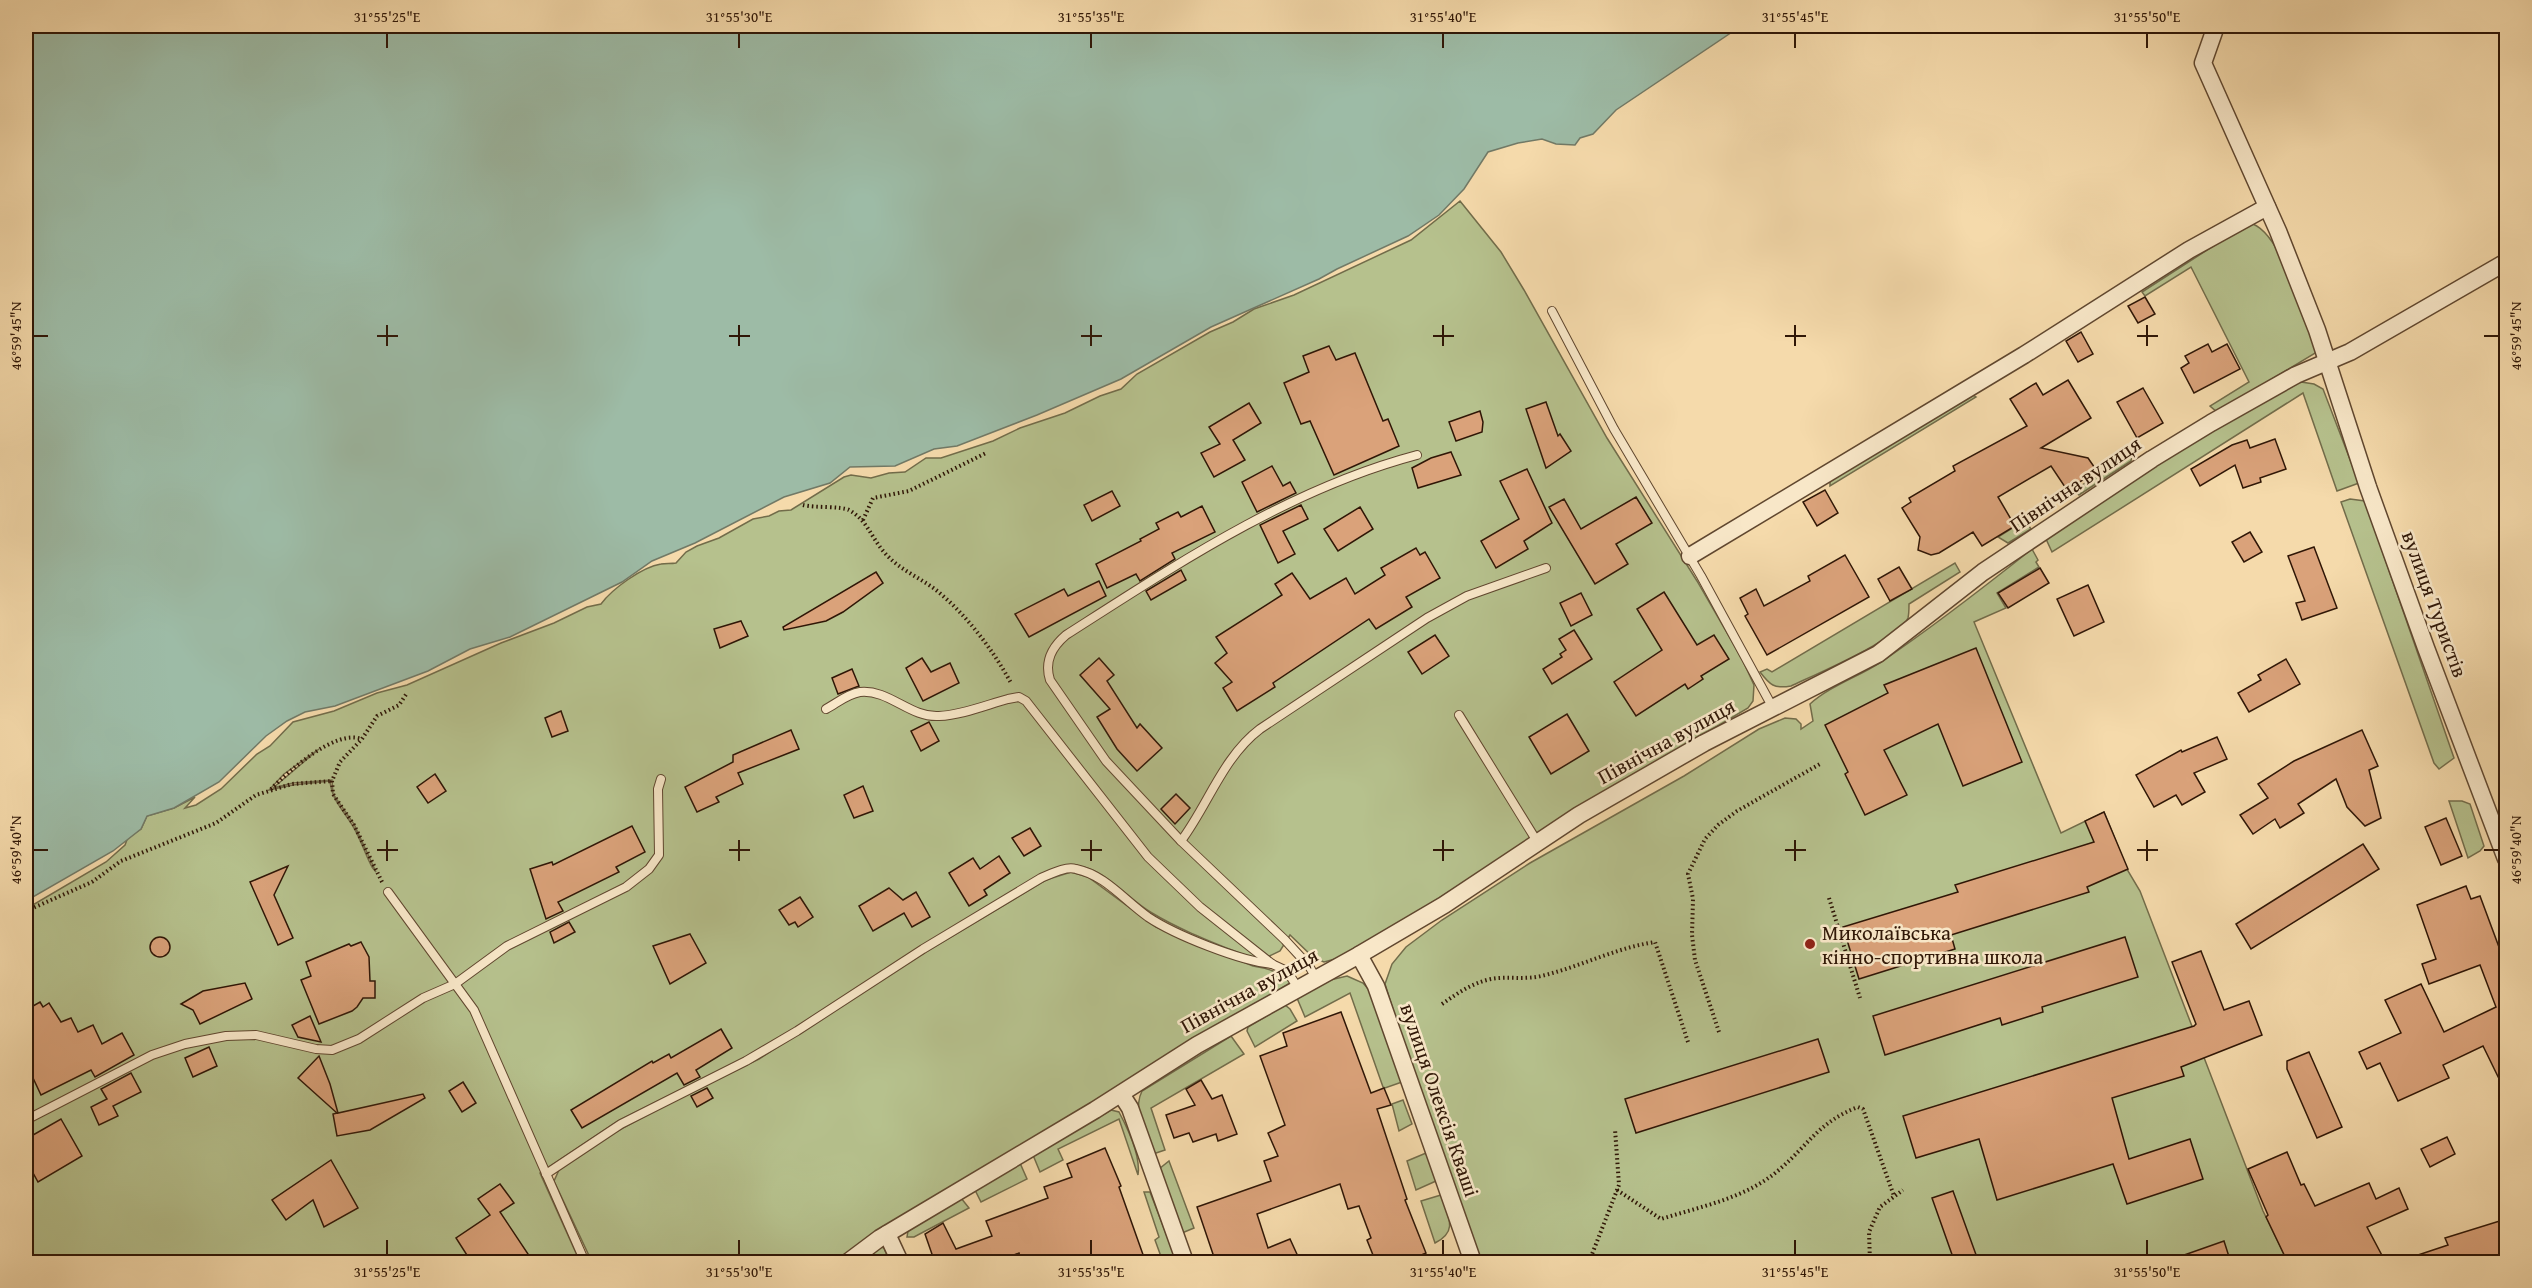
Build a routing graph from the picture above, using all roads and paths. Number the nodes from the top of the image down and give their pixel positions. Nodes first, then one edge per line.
1 (2216, 26) edge
2 (2267, 207) junction
3 (2506, 262) edge
4 (1551, 311) dead end
5 (2327, 363) junction
6 (986, 453) dead end
7 (1417, 455) dead end
8 (803, 505) dead end
9 (863, 520) junction
10 (1690, 556) junction
11 (1546, 568) dead end
12 (407, 693) dead end
13 (1019, 697) junction
14 (1773, 708) junction
15 (826, 709) dead end
16 (1459, 715) dead end
17 (362, 739) junction
18 (1820, 764) dead end
19 (661, 779) dead end
20 (332, 781) junction
21 (270, 790) junction
22 (1181, 841) junction
23 (1538, 843) junction
24 (2506, 859) edge
25 (388, 892) joint
26 (1829, 898) dead end
27 (26, 911) edge
28 (1359, 955) junction
29 (1272, 964) junction
30 (1316, 978) junction
31 (455, 984) junction
32 (1298, 988) junction
33 (1860, 998) dead end
34 (1442, 1004) dead end
35 (1719, 1032) dead end
36 (1688, 1042) dead end
37 (1121, 1094) junction
38 (26, 1120) edge
39 (1615, 1129) dead end
40 (546, 1174) junction
41 (1617, 1190) junction
42 (1903, 1190) dead end
43 (1894, 1196) junction
44 (887, 1234) junction
45 (585, 1263) edge
46 (848, 1263) edge
47 (900, 1263) edge
48 (1185, 1263) edge
49 (1473, 1263) edge
50 (1589, 1263) edge
51 (1870, 1263) edge

1 - 2 street, вулиця Туристів
2 - 5 street, вулиця Туристів
2 - 10 street
3 - 5 street, Північна вулиця
4 - 10 lane
5 - 14 street, Північна вулиця
5 - 24 street, вулиця Туристів
6 - 9 path
7 - 22 lane
8 - 9 path
9 - 13 path
10 - 14 lane
11 - 22 lane
12 - 17 path
13 - 15 lane
13 - 29 lane
14 - 23 street, Північна вулиця
16 - 23 lane
17 - 20 path
17 - 21 path
18 - 35 path
19 - 31 lane
20 - 21 path
20 - 25 path
21 - 27 path
22 - 30 lane
23 - 28 street, Північна вулиця
25 - 31 lane
26 - 33 path
28 - 30 street, Північна вулиця
28 - 49 street, вулиця Олексія Кваші
29 - 32 lane
29 - 40 lane
30 - 32 street, Північна вулиця
31 - 38 lane
31 - 40 lane
32 - 37 street, Північна вулиця
34 - 36 path
37 - 44 street, Північна вулиця
37 - 48 street
39 - 41 path
40 - 45 lane
41 - 43 path
41 - 50 path
42 - 43 path
43 - 51 path
44 - 46 street, Північна вулиця
44 - 47 street

